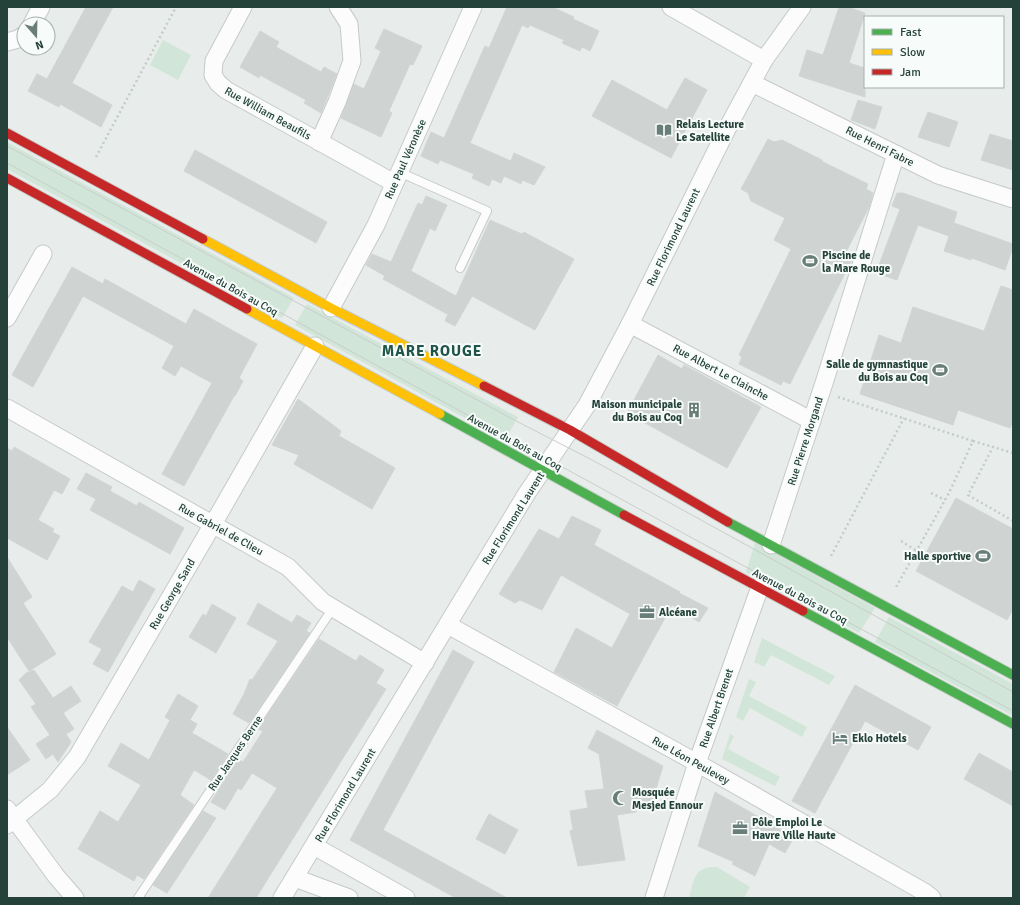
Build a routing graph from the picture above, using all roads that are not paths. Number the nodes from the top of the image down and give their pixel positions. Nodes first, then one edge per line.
1 (41, 7) edge
2 (243, 7) edge
3 (338, 7) edge
4 (473, 7) edge
5 (671, 7) edge
6 (802, 7) edge
7 (36, 16) edge
8 (764, 60) junction
9 (752, 83) junction
10 (7, 133) edge
11 (319, 142) junction
12 (896, 154) junction
13 (397, 177) junction
14 (7, 178) edge
15 (1013, 200) edge
16 (43, 254) dead end
17 (460, 268) dead end
18 (331, 308) junction
19 (7, 317) edge
20 (630, 324) junction
21 (315, 346) junction
22 (7, 408) edge
23 (812, 421) junction
24 (570, 430) junction
25 (543, 471) junction
26 (213, 525) junction
27 (771, 545) junction
28 (760, 587) junction
29 (333, 608) junction
30 (448, 625) junction
31 (425, 663) junction
32 (1013, 675) edge
33 (1013, 724) edge
34 (697, 763) junction
35 (9, 818) edge
36 (314, 846) junction
37 (295, 878) junction
38 (75, 898) edge
39 (138, 898) edge
40 (282, 898) edge
41 (349, 898) edge
42 (406, 898) edge
43 (654, 898) edge
44 (932, 898) edge

1 - 7 street
2 - 11 street, Rue William Beaufils
3 - 11 street
4 - 13 street, Rue Paul Véronèse
5 - 8 street
6 - 8 street, Rue Florimond Laurent
8 - 9 street, Rue Florimond Laurent
9 - 12 street, Rue Henri Fabre
9 - 20 street, Rue Florimond Laurent
10 - 18 main road
11 - 13 street, Rue William Beaufils
12 - 15 street, Rue Henri Fabre
12 - 23 street, Rue Pierre Morgand
13 - 17 lane
13 - 18 street, Rue Paul Véronèse
14 - 21 main road, Avenue du Bois au Coq
16 - 19 street
18 - 24 main road
20 - 23 street, Rue Albert Le Clainche
20 - 24 street, Rue Florimond Laurent
21 - 25 main road, Avenue du Bois au Coq
21 - 26 street, Rue George Sand
22 - 26 street, Rue Gabriel de Clieu
23 - 27 street, Rue Pierre Morgand
24 - 25 street, Rue Florimond Laurent
24 - 27 main road
25 - 28 main road, Avenue du Bois au Coq
25 - 30 street, Rue Florimond Laurent
26 - 29 street, Rue Gabriel de Clieu
26 - 35 street, Rue George Sand
27 - 32 main road
28 - 33 main road, Avenue du Bois au Coq
28 - 34 street, Rue Albert Brenet
29 - 31 street, Rue Gabriel de Clieu
29 - 39 lane, Rue Jacques Berne
30 - 31 street, Rue Florimond Laurent
30 - 34 street, Rue Léon Peulevey
31 - 36 street, Rue Florimond Laurent
34 - 43 street, Rue Albert Brenet
34 - 44 street, Rue Léon Peulevey
35 - 38 street
36 - 37 street, Rue Florimond Laurent
36 - 42 street
37 - 40 street, Rue Florimond Laurent
37 - 41 street

